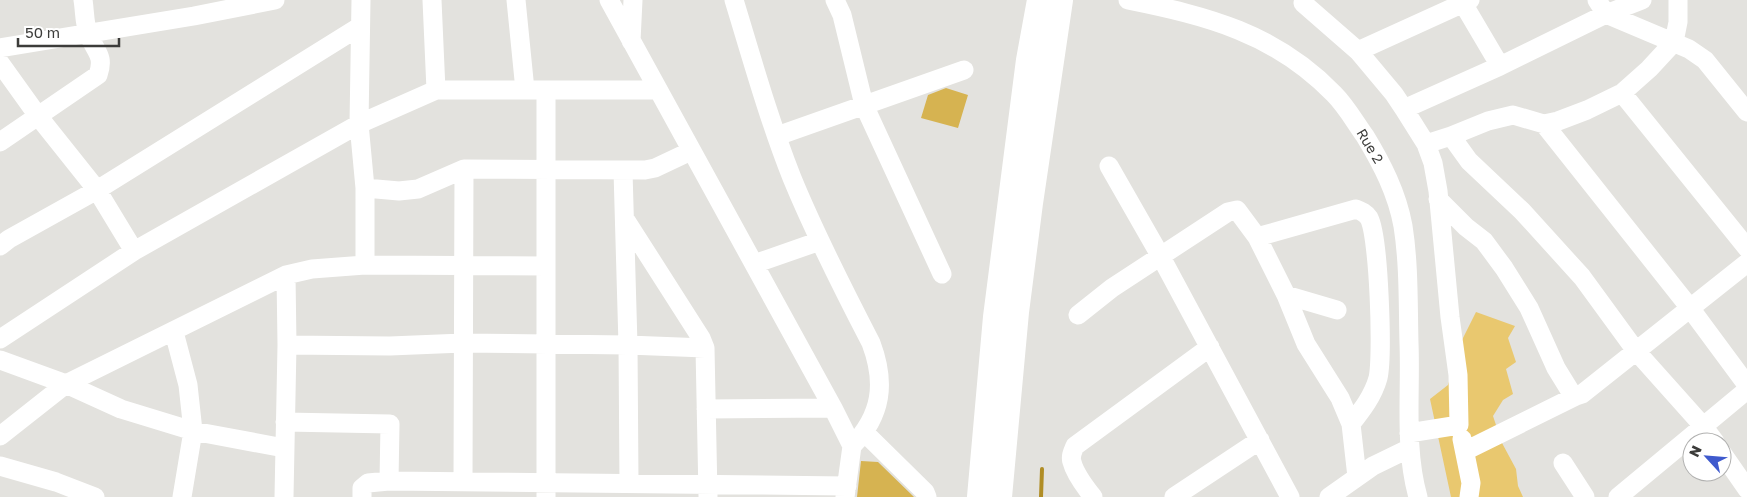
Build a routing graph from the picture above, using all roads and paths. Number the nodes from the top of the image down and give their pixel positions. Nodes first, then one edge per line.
1 (83, 0) edge
2 (275, 0) edge
3 (360, 0) edge
4 (432, 0) edge
5 (516, 0) edge
6 (609, 0) edge
7 (633, 0) edge
8 (734, 0) edge
9 (836, 0) edge
10 (1040, 0) edge
11 (1060, 0) edge
12 (1128, 0) edge
13 (1642, 0) edge
14 (1678, 0) edge
15 (1299, 1) edge
16 (1465, 1) edge
17 (1602, 7) edge
18 (192, 8) edge
19 (360, 27) junction
20 (88, 34) junction
21 (631, 42) junction
22 (1674, 42) junction
23 (0, 48) edge
24 (1358, 52) junction
25 (0, 63) edge
26 (1500, 66) junction
27 (964, 70) dead end
28 (436, 90) junction
29 (525, 90) junction
30 (657, 90) junction
31 (546, 91) junction
32 (1622, 93) junction
33 (864, 105) junction
34 (1404, 108) junction
35 (1747, 112) edge
36 (38, 116) junction
37 (359, 124) junction
38 (1544, 124) junction
39 (777, 136) junction
40 (1451, 136) junction
41 (0, 142) edge
42 (1426, 144) junction
43 (691, 151) junction
44 (1109, 166) dead end
45 (464, 169) junction
46 (546, 170) junction
47 (623, 171) junction
48 (365, 188) junction
49 (97, 190) junction
50 (1438, 199) junction
51 (625, 218) junction
52 (1257, 238) junction
53 (820, 241) junction
54 (0, 246) edge
55 (1747, 248) edge
56 (134, 251) junction
57 (1161, 257) junction
58 (1747, 263) edge
59 (754, 264) junction
60 (365, 265) junction
61 (464, 266) junction
62 (546, 266) junction
63 (942, 274) dead end
64 (286, 275) junction
65 (1286, 295) junction
66 (1690, 308) junction
67 (1336, 310) dead end
68 (1078, 315) dead end
69 (174, 332) junction
70 (0, 339) edge
71 (464, 343) junction
72 (546, 344) junction
73 (287, 345) junction
74 (628, 345) junction
75 (1210, 346) junction
76 (705, 348) junction
77 (1636, 350) junction
78 (0, 360) edge
79 (66, 384) junction
80 (1747, 384) edge
81 (1747, 390) edge
82 (1576, 396) junction
83 (833, 408) junction
84 (706, 409) junction
85 (285, 422) junction
86 (1351, 424) junction
87 (1458, 426) junction
88 (1704, 426) junction
89 (193, 431) junction
90 (1708, 432) edge
91 (0, 436) edge
92 (858, 439) junction
93 (1260, 440) junction
94 (1410, 441) junction
95 (284, 448) junction
96 (1466, 451) junction
97 (1563, 463) dead end
98 (0, 466) edge
99 (1732, 467) edge
100 (1357, 477) junction
101 (389, 481) junction
102 (463, 482) junction
103 (629, 483) junction
104 (1747, 489) edge
105 (546, 490) edge
106 (708, 491) edge
107 (846, 491) edge
108 (1089, 496) edge
109 (95, 497) edge
110 (182, 497) edge
111 (284, 497) edge
112 (362, 497) edge
113 (927, 497) edge
114 (980, 497) edge
115 (999, 497) edge
116 (1174, 497) edge
117 (1290, 497) edge
118 (1329, 497) edge
119 (1418, 497) edge
120 (1469, 497) edge
121 (1585, 497) edge
122 (1618, 497) edge

1 - 20 street
2 - 18 street
3 - 19 street
4 - 28 street
5 - 29 street
6 - 21 street
7 - 21 street
8 - 39 street
9 - 33 street
10 - 114 highway
11 - 115 highway
12 - 94 street, Rue 2
13 - 17 street
14 - 22 street
15 - 24 street
16 - 24 street
16 - 26 street
17 - 22 street
17 - 26 street
18 - 20 street
19 - 37 street
19 - 49 street
20 - 23 street
20 - 36 street
21 - 30 street
22 - 32 street
22 - 35 street
24 - 34 street
25 - 36 street
26 - 34 street
27 - 33 street
28 - 29 street
28 - 37 street
29 - 31 street
30 - 31 street
30 - 43 street
31 - 46 street
32 - 38 street
32 - 55 street
33 - 39 street
33 - 63 street
34 - 42 street
36 - 41 street
36 - 49 street
37 - 48 street
37 - 56 street
38 - 40 street
38 - 66 street
39 - 53 street
40 - 42 street
40 - 77 street
42 - 50 street
43 - 47 street
43 - 59 street
44 - 57 street
45 - 46 street
45 - 48 street
45 - 61 street
46 - 47 street
46 - 62 street
47 - 51 street
48 - 60 street
49 - 54 street
49 - 56 street
50 - 82 street
50 - 87 street
51 - 74 street
51 - 76 street
52 - 57 street
52 - 65 street
52 - 86 street
53 - 59 street
53 - 92 street
56 - 70 street
57 - 68 street
57 - 75 street
58 - 66 street
59 - 83 street
60 - 61 street
60 - 64 street
61 - 62 street
61 - 71 street
62 - 72 street
64 - 69 street
64 - 73 street
65 - 67 street
65 - 86 street
66 - 77 street
66 - 80 street
69 - 79 street
69 - 89 street
71 - 72 street
71 - 73 street
71 - 102 street
72 - 74 street
72 - 105 street
73 - 85 street
74 - 76 street
74 - 103 street
75 - 93 street
75 - 108 street
76 - 84 street
77 - 82 street
77 - 88 street
78 - 79 street
79 - 89 street
79 - 91 street
81 - 88 street
82 - 96 street
83 - 84 street
83 - 92 street
84 - 106 street
85 - 95 street
85 - 101 street
86 - 100 street
87 - 94 street
87 - 96 street
88 - 90 street
88 - 122 street
89 - 95 street
89 - 110 street
92 - 107 street
92 - 113 street
93 - 116 street
93 - 117 street
94 - 100 street
94 - 119 street, Rue 2
95 - 111 street
96 - 120 street
97 - 121 street
98 - 109 street
99 - 104 street
100 - 118 street
101 - 102 street
101 - 112 street
102 - 105 street
103 - 105 street
103 - 106 street
106 - 107 street

